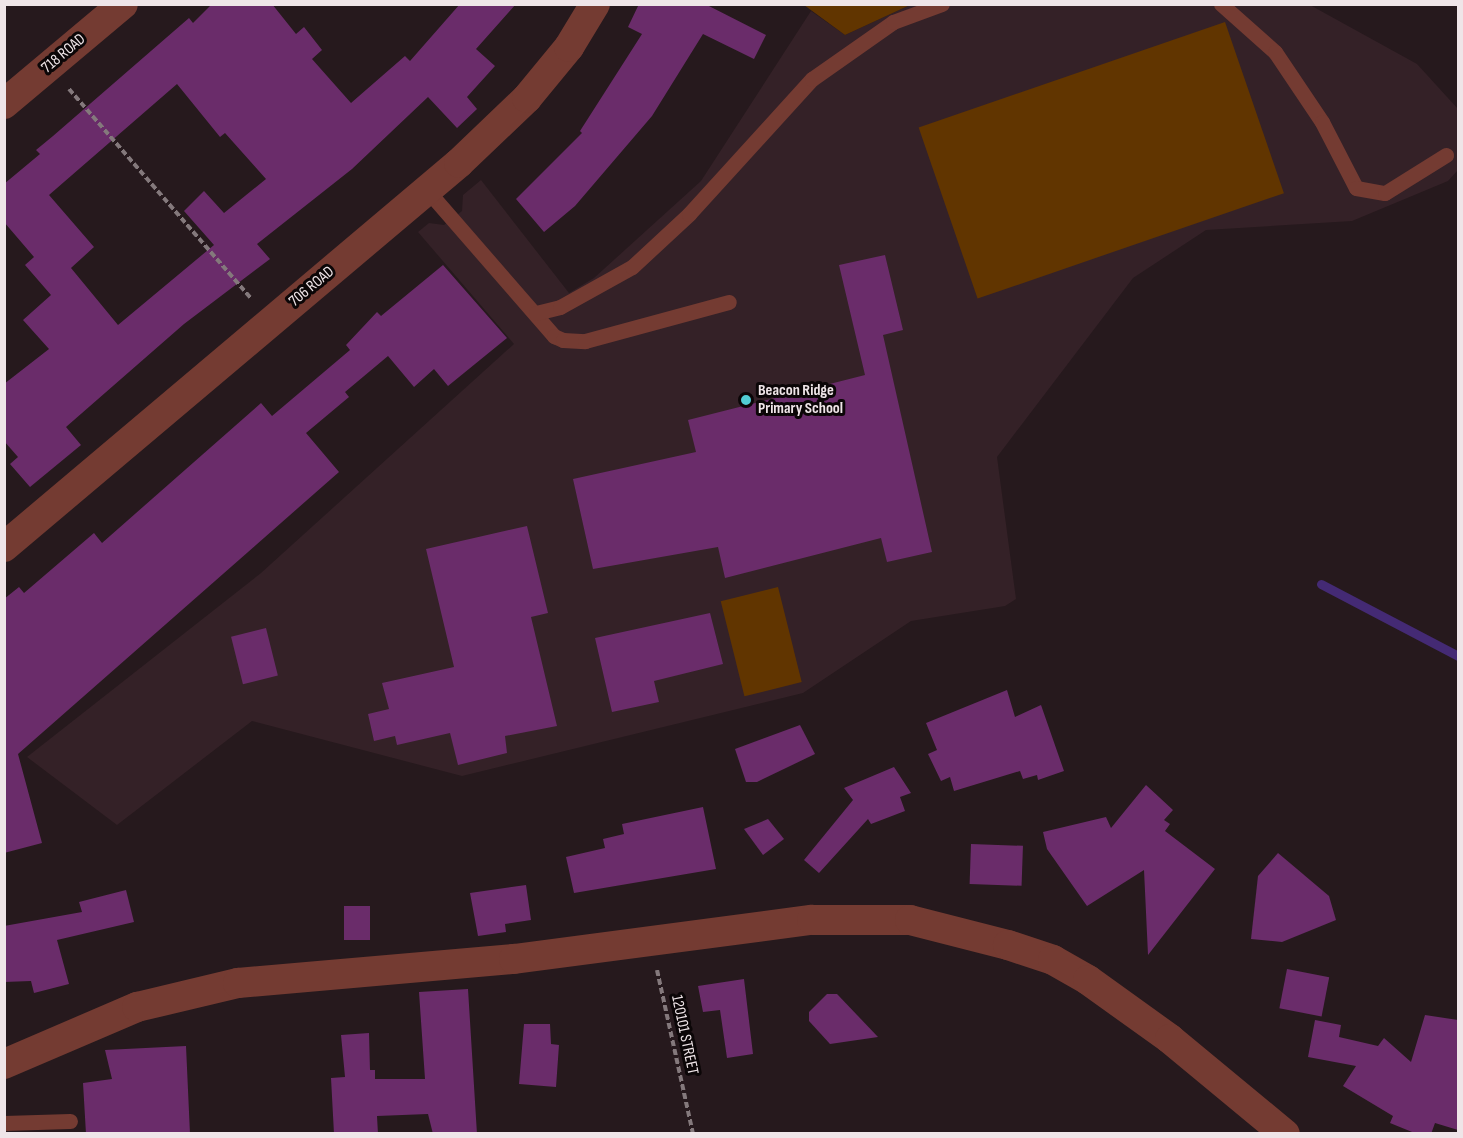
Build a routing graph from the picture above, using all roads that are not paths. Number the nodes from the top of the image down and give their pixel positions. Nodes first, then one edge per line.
1 (123, 4) edge
2 (595, 4) edge
3 (942, 4) edge
4 (1221, 4) edge
5 (4, 104) edge
6 (1446, 155) dead end
7 (427, 190) junction
8 (729, 302) dead end
9 (536, 313) junction
10 (4, 547) edge
11 (9, 1057) edge
12 (70, 1121) dead end
13 (4, 1123) edge
14 (1285, 1134) edge

1 - 5 street, 718 ROAD
2 - 7 street, 706 ROAD
3 - 9 lane
4 - 6 lane
7 - 9 lane
7 - 10 street, 706 ROAD
8 - 9 lane
11 - 14 street
12 - 13 lane

